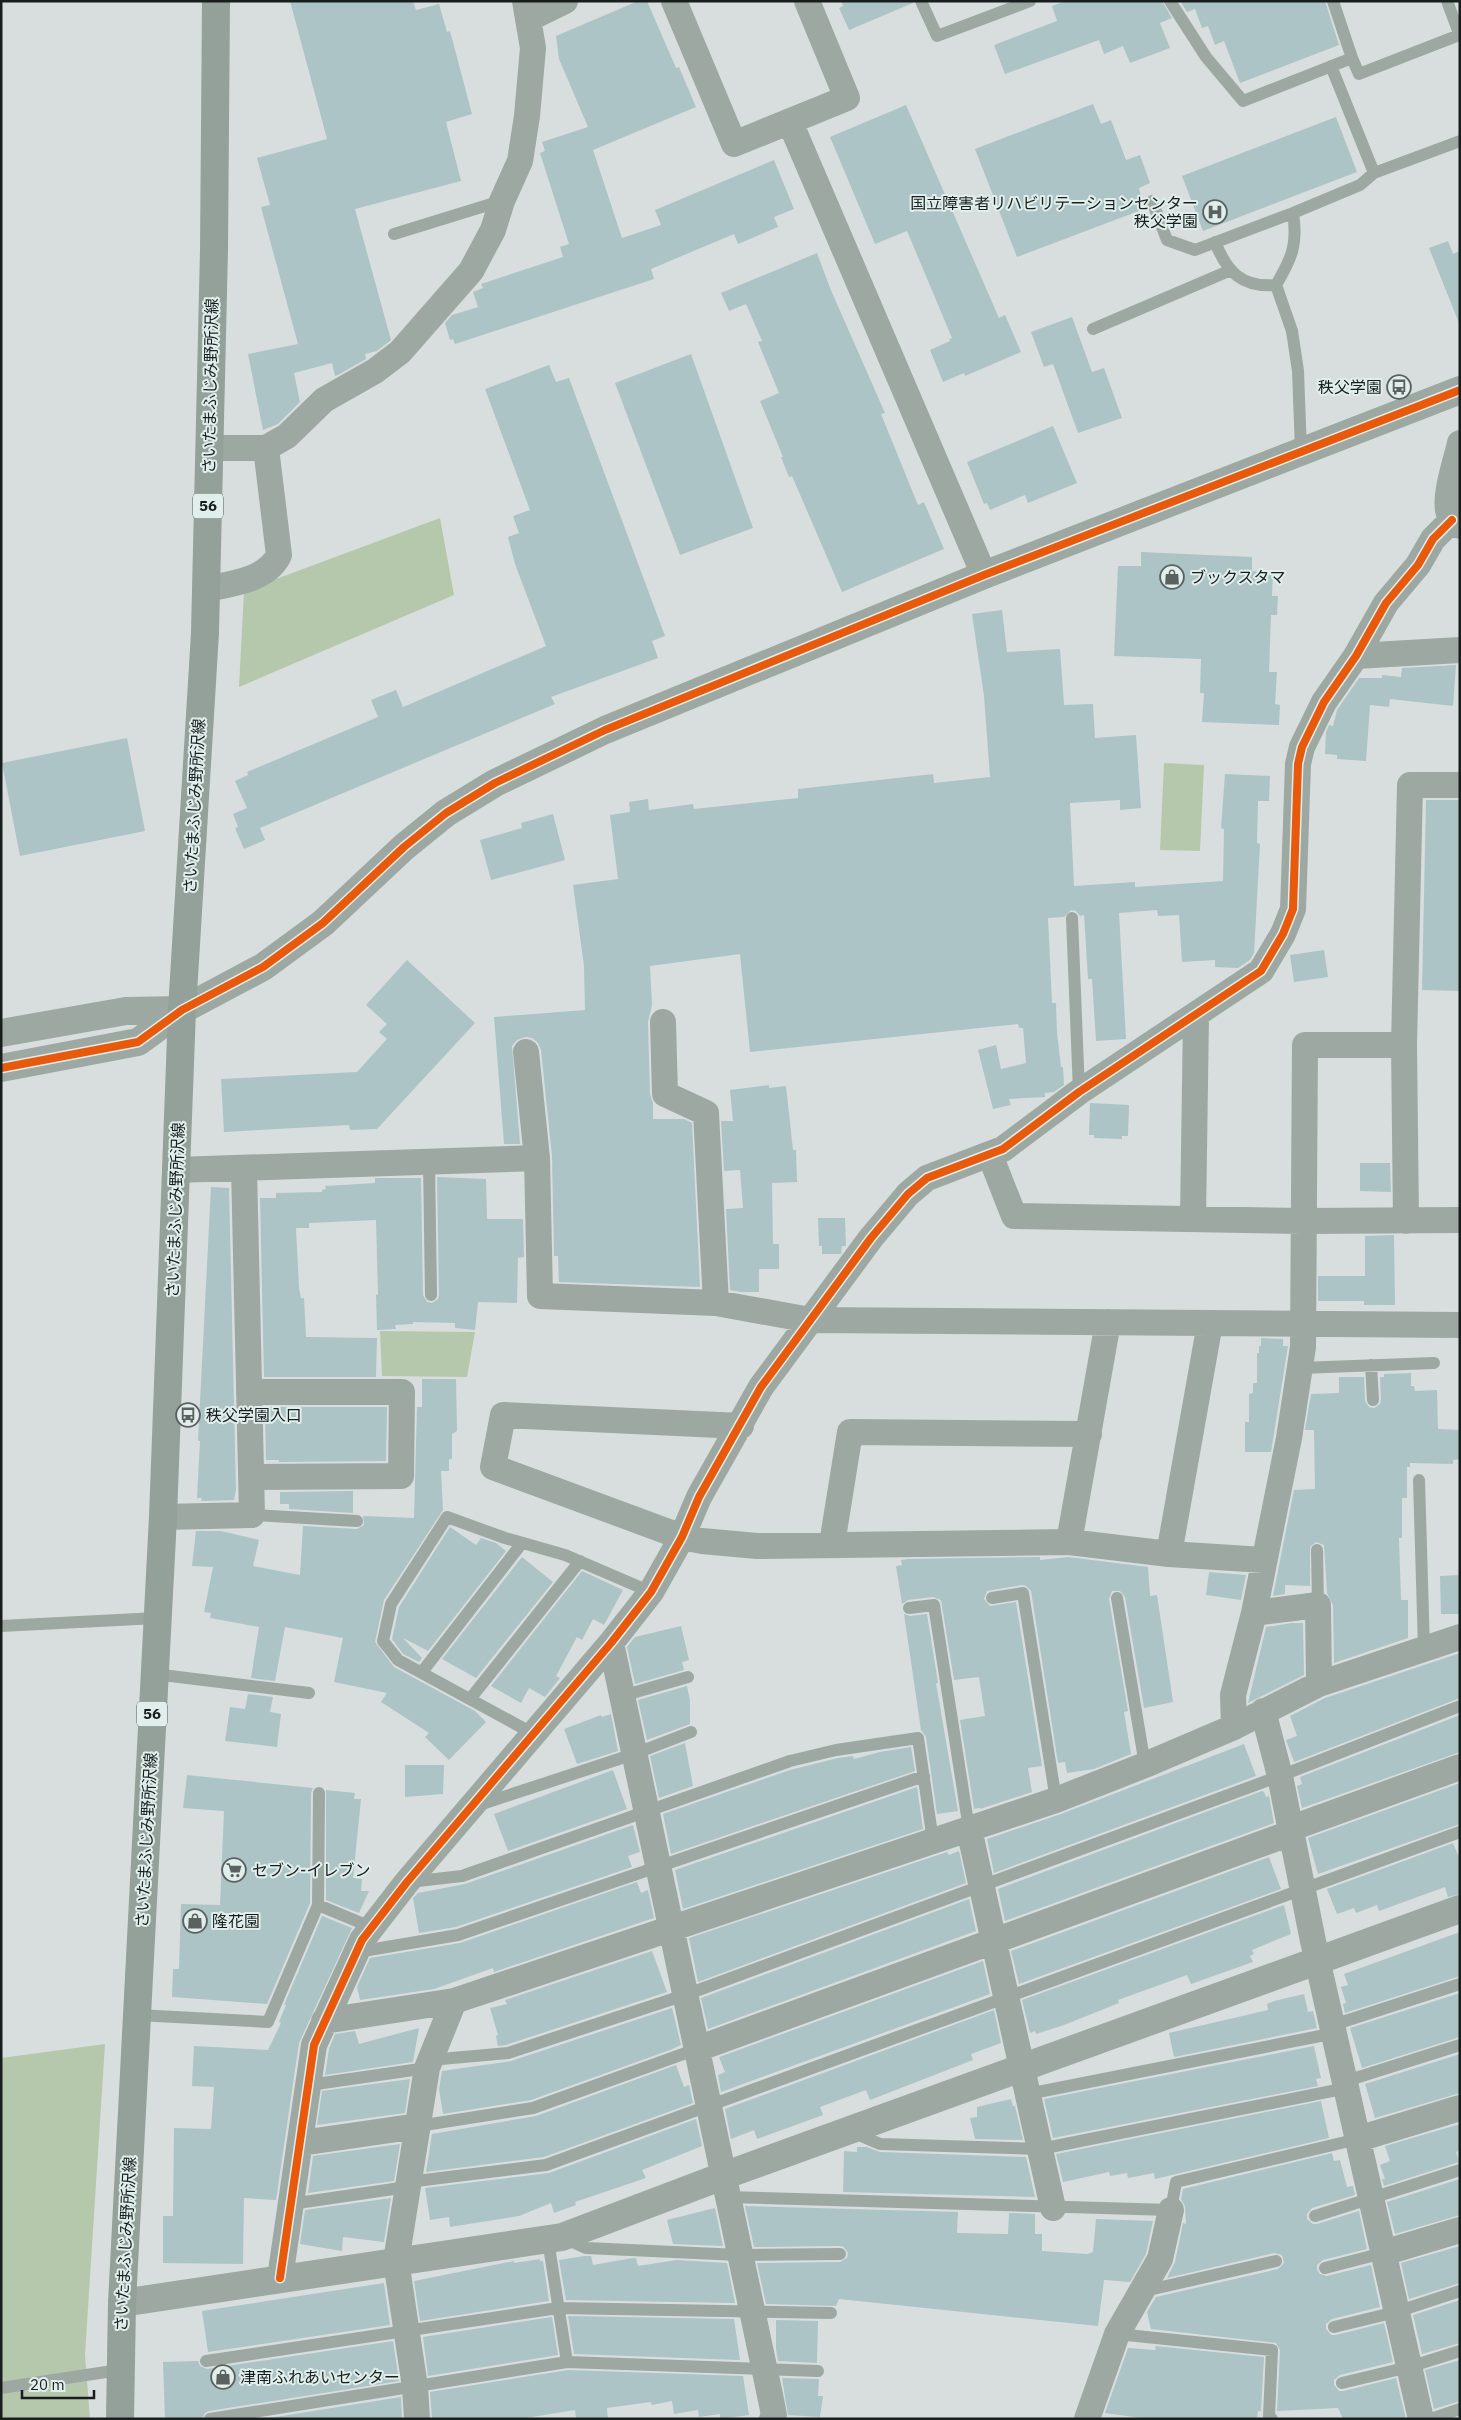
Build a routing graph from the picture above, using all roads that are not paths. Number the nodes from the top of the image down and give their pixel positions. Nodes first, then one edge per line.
1 (216, 1) edge
2 (565, 1) edge
3 (674, 1) edge
4 (807, 1) edge
5 (921, 1) edge
6 (1030, 1) edge
7 (1170, 1) edge
8 (1332, 1) edge
9 (1447, 1) edge
10 (527, 10) edge
11 (1460, 35) edge
12 (1352, 58) junction
13 (1331, 66) junction
14 (790, 122) junction
15 (1460, 142) edge
16 (1374, 173) junction
17 (502, 201) junction
18 (1152, 201) dead end
19 (1293, 213) junction
20 (394, 234) dead end
21 (1215, 242) junction
22 (1231, 270) junction
23 (1276, 284) junction
24 (1093, 329) dead end
25 (1460, 390) edge
26 (1460, 442) edge
27 (209, 448) junction
28 (266, 448) junction
29 (1301, 451) junction
30 (1456, 523) edge
31 (984, 575) junction
32 (206, 589) junction
33 (1460, 650) edge
34 (1356, 656) junction
35 (1460, 785) edge
36 (1072, 918) dead end
37 (182, 1010) junction
38 (1196, 1016) junction
39 (663, 1022) dead end
40 (1, 1033) edge
41 (1404, 1046) junction
42 (526, 1052) dead end
43 (1, 1068) edge
44 (1079, 1092) junction
45 (990, 1155) junction
46 (536, 1158) junction
47 (429, 1162) junction
48 (244, 1168) junction
49 (176, 1170) junction
50 (1193, 1219) junction
51 (1406, 1220) junction
52 (1460, 1220) edge
53 (1304, 1221) junction
54 (431, 1295) dead end
55 (716, 1303) junction
56 (810, 1320) junction
57 (1108, 1322) junction
58 (1210, 1324) junction
59 (1460, 1325) edge
60 (1303, 1326) junction
61 (1434, 1363) dead end
62 (1371, 1366) junction
63 (1300, 1368) junction
64 (249, 1392) junction
65 (1373, 1400) dead end
66 (741, 1426) junction
67 (1089, 1434) junction
68 (251, 1477) junction
69 (1419, 1480) dead end
70 (252, 1515) junction
71 (163, 1517) junction
72 (357, 1521) dead end
73 (682, 1536) junction
74 (1069, 1542) junction
75 (522, 1543) junction
76 (832, 1544) junction
77 (1317, 1550) dead end
78 (1170, 1554) junction
79 (1264, 1560) junction
80 (580, 1562) junction
81 (651, 1592) junction
82 (992, 1598) dead end
83 (1117, 1598) dead end
84 (1318, 1606) junction
85 (909, 1608) dead end
86 (1254, 1613) junction
87 (157, 1618) junction
88 (1, 1626) edge
89 (1460, 1637) edge
90 (611, 1643) junction
91 (1424, 1649) junction
92 (422, 1672) junction
93 (154, 1674) junction
94 (688, 1676) dead end
95 (1319, 1684) junction
96 (309, 1692) dead end
97 (622, 1696) junction
98 (470, 1699) junction
99 (1460, 1706) edge
100 (1263, 1711) junction
101 (1234, 1727) junction
102 (690, 1732) dead end
103 (532, 1733) junction
104 (634, 1754) junction
105 (1145, 1765) junction
106 (1460, 1767) edge
107 (924, 1776) junction
108 (1280, 1776) junction
109 (319, 1793) dead end
110 (1056, 1800) junction
111 (473, 1804) junction
112 (646, 1810) junction
113 (969, 1829) junction
114 (1290, 1831) junction
115 (1460, 1832) edge
116 (933, 1841) junction
117 (658, 1868) junction
118 (407, 1882) junction
119 (982, 1885) junction
120 (1302, 1888) junction
121 (318, 1905) junction
122 (1460, 1909) edge
123 (371, 1927) junction
124 (670, 1929) junction
125 (994, 1942) junction
126 (356, 1952) junction
127 (1318, 1961) junction
128 (1460, 1984) edge
129 (685, 1995) junction
130 (1006, 1996) junction
131 (454, 2001) junction
132 (137, 2015) junction
133 (324, 2021) junction
134 (1334, 2029) junction
135 (1460, 2045) edge
136 (697, 2049) junction
137 (429, 2064) junction
138 (1025, 2081) junction
139 (309, 2085) junction
140 (1346, 2085) junction
141 (709, 2106) junction
142 (1460, 2108) edge
143 (418, 2126) junction
144 (849, 2131) junction
145 (1358, 2139) junction
146 (301, 2143) junction
147 (1040, 2149) junction
148 (1460, 2170) edge
149 (408, 2185) junction
150 (725, 2186) junction
151 (1371, 2199) junction
152 (291, 2204) junction
153 (1053, 2208) junction
154 (1171, 2210) junction
155 (1315, 2216) dead end
156 (1460, 2230) edge
157 (555, 2239) junction
158 (1383, 2253) junction
159 (840, 2254) dead end
160 (739, 2255) junction
161 (396, 2261) junction
162 (1276, 2261) dead end
163 (1325, 2268) dead end
164 (280, 2278) junction
165 (1141, 2291) junction
166 (1460, 2292) edge
167 (122, 2302) junction
168 (558, 2308) junction
169 (751, 2312) junction
170 (1396, 2312) junction
171 (831, 2313) dead end
172 (1334, 2327) dead end
173 (406, 2331) junction
174 (1117, 2334) junction
175 (1460, 2351) edge
176 (206, 2361) dead end
177 (567, 2362) junction
178 (1409, 2367) junction
179 (764, 2368) junction
180 (119, 2370) junction
181 (818, 2371) dead end
182 (1342, 2383) dead end
183 (415, 2387) junction
184 (1, 2388) edge
185 (1460, 2409) edge
186 (120, 2419) edge
187 (210, 2419) edge
188 (417, 2419) edge
189 (772, 2419) edge
190 (1087, 2419) edge
191 (1272, 2419) edge
192 (1421, 2419) edge
193 (1431, 2419) edge

1 - 27 main road, さいたまふじみ野所沢線 / 56
2 - 10 street
3 - 14 street
4 - 14 street
5 - 6 lane
7 - 13 lane
8 - 12 lane
9 - 11 lane
10 - 17 street
11 - 12 lane
12 - 13 lane
13 - 16 lane
14 - 31 street
15 - 16 lane
16 - 19 lane
17 - 20 lane
17 - 28 street
18 - 21 lane
19 - 21 lane
19 - 23 lane
21 - 22 lane
22 - 23 lane
22 - 24 lane
23 - 29 lane
25 - 29 street
26 - 30 street
27 - 28 street
27 - 32 main road, さいたまふじみ野所沢線 / 56
28 - 32 street
29 - 31 street
30 - 34 street
31 - 37 street
32 - 37 main road, さいたまふじみ野所沢線 / 56
33 - 34 street
34 - 38 street
35 - 41 street
36 - 44 lane
37 - 40 street
37 - 43 street
37 - 49 main road, さいたまふじみ野所沢線 / 56
38 - 44 street
38 - 50 street
39 - 55 street
41 - 51 street
41 - 53 street
42 - 46 street
44 - 45 street
45 - 50 street
45 - 56 street
46 - 47 street
46 - 55 street
47 - 48 street
47 - 54 lane
48 - 49 street
48 - 64 street
49 - 71 main road, さいたまふじみ野所沢線 / 56
50 - 53 street
51 - 52 street
51 - 53 street
53 - 60 street
55 - 56 street
56 - 57 street
56 - 66 street
57 - 58 street
57 - 67 street
58 - 60 street
58 - 78 street
59 - 60 street
60 - 63 street
61 - 62 lane
62 - 63 lane
62 - 65 lane
63 - 79 street
64 - 68 street
64 - 68 street
66 - 73 street
66 - 73 street
67 - 74 street
67 - 76 street
68 - 70 street
69 - 91 lane
70 - 71 street
70 - 72 lane
71 - 87 main road, さいたまふじみ野所沢線 / 56
73 - 76 street
73 - 81 street
74 - 76 street
74 - 78 street
75 - 80 lane
75 - 92 lane
75 - 92 lane
77 - 84 lane
78 - 79 street
79 - 86 street
80 - 81 lane
80 - 98 lane
81 - 90 street
82 - 110 lane
83 - 105 lane
84 - 86 street
84 - 95 street
85 - 113 lane
86 - 101 street
87 - 88 lane
87 - 93 main road, さいたまふじみ野所沢線 / 56
89 - 91 street
90 - 97 street
90 - 103 street
91 - 95 street
92 - 98 lane
93 - 96 lane
93 - 132 main road, さいたまふじみ野所沢線 / 56
94 - 97 lane
95 - 100 street
97 - 104 street
98 - 103 lane
99 - 108 lane
100 - 101 street
100 - 108 street
101 - 105 street
102 - 104 lane
103 - 111 street
104 - 111 lane
104 - 112 street
105 - 110 street
106 - 114 street
107 - 112 lane
107 - 116 lane
107 - 117 lane
108 - 114 street
108 - 119 lane
109 - 121 lane
110 - 113 street
111 - 118 street
112 - 117 street
112 - 118 lane
113 - 116 street
113 - 119 street
114 - 120 street
114 - 125 street
115 - 120 lane
116 - 124 street
117 - 124 street
117 - 126 lane
118 - 123 street
119 - 125 street
119 - 129 lane
120 - 127 street
120 - 130 lane
121 - 123 lane
121 - 132 lane
122 - 127 street
123 - 126 street
124 - 129 street
124 - 131 street
125 - 130 street
125 - 136 street
126 - 133 street
127 - 134 street
127 - 138 street
128 - 134 lane
129 - 136 street
129 - 137 lane
130 - 138 street
130 - 141 lane
131 - 133 street
131 - 137 street
132 - 167 main road, さいたまふじみ野所沢線 / 56
133 - 139 street
134 - 138 lane
134 - 140 street
135 - 140 lane
136 - 141 street
136 - 143 lane
137 - 139 lane
137 - 143 street
138 - 144 street
138 - 147 street
139 - 146 street
140 - 145 street
140 - 147 lane
141 - 149 lane
141 - 150 street
142 - 145 street
143 - 146 street
143 - 149 street
144 - 147 lane
144 - 150 street
145 - 151 street
145 - 154 lane
146 - 152 street
147 - 153 street
148 - 151 lane
149 - 152 lane
149 - 161 street
150 - 153 lane
150 - 157 street
150 - 160 street
151 - 155 lane
151 - 158 street
152 - 164 street
153 - 154 lane
154 - 165 street
156 - 158 street
157 - 160 lane
157 - 161 street
157 - 168 lane
158 - 163 lane
158 - 170 street
159 - 160 lane
160 - 169 street
161 - 164 street
161 - 173 street
162 - 165 lane
164 - 167 street
165 - 174 street
166 - 170 lane
167 - 180 main road, さいたまふじみ野所沢線 / 56
168 - 169 lane
168 - 173 lane
168 - 177 lane
169 - 171 lane
169 - 179 street
170 - 172 lane
170 - 178 street
173 - 176 lane
173 - 183 street
174 - 190 street
174 - 191 lane
175 - 178 lane
177 - 179 lane
177 - 183 lane
178 - 182 lane
178 - 192 street
179 - 181 lane
179 - 189 street
180 - 184 lane
180 - 186 main road, さいたまふじみ野所沢線 / 56
183 - 187 lane
183 - 188 street
185 - 193 lane

